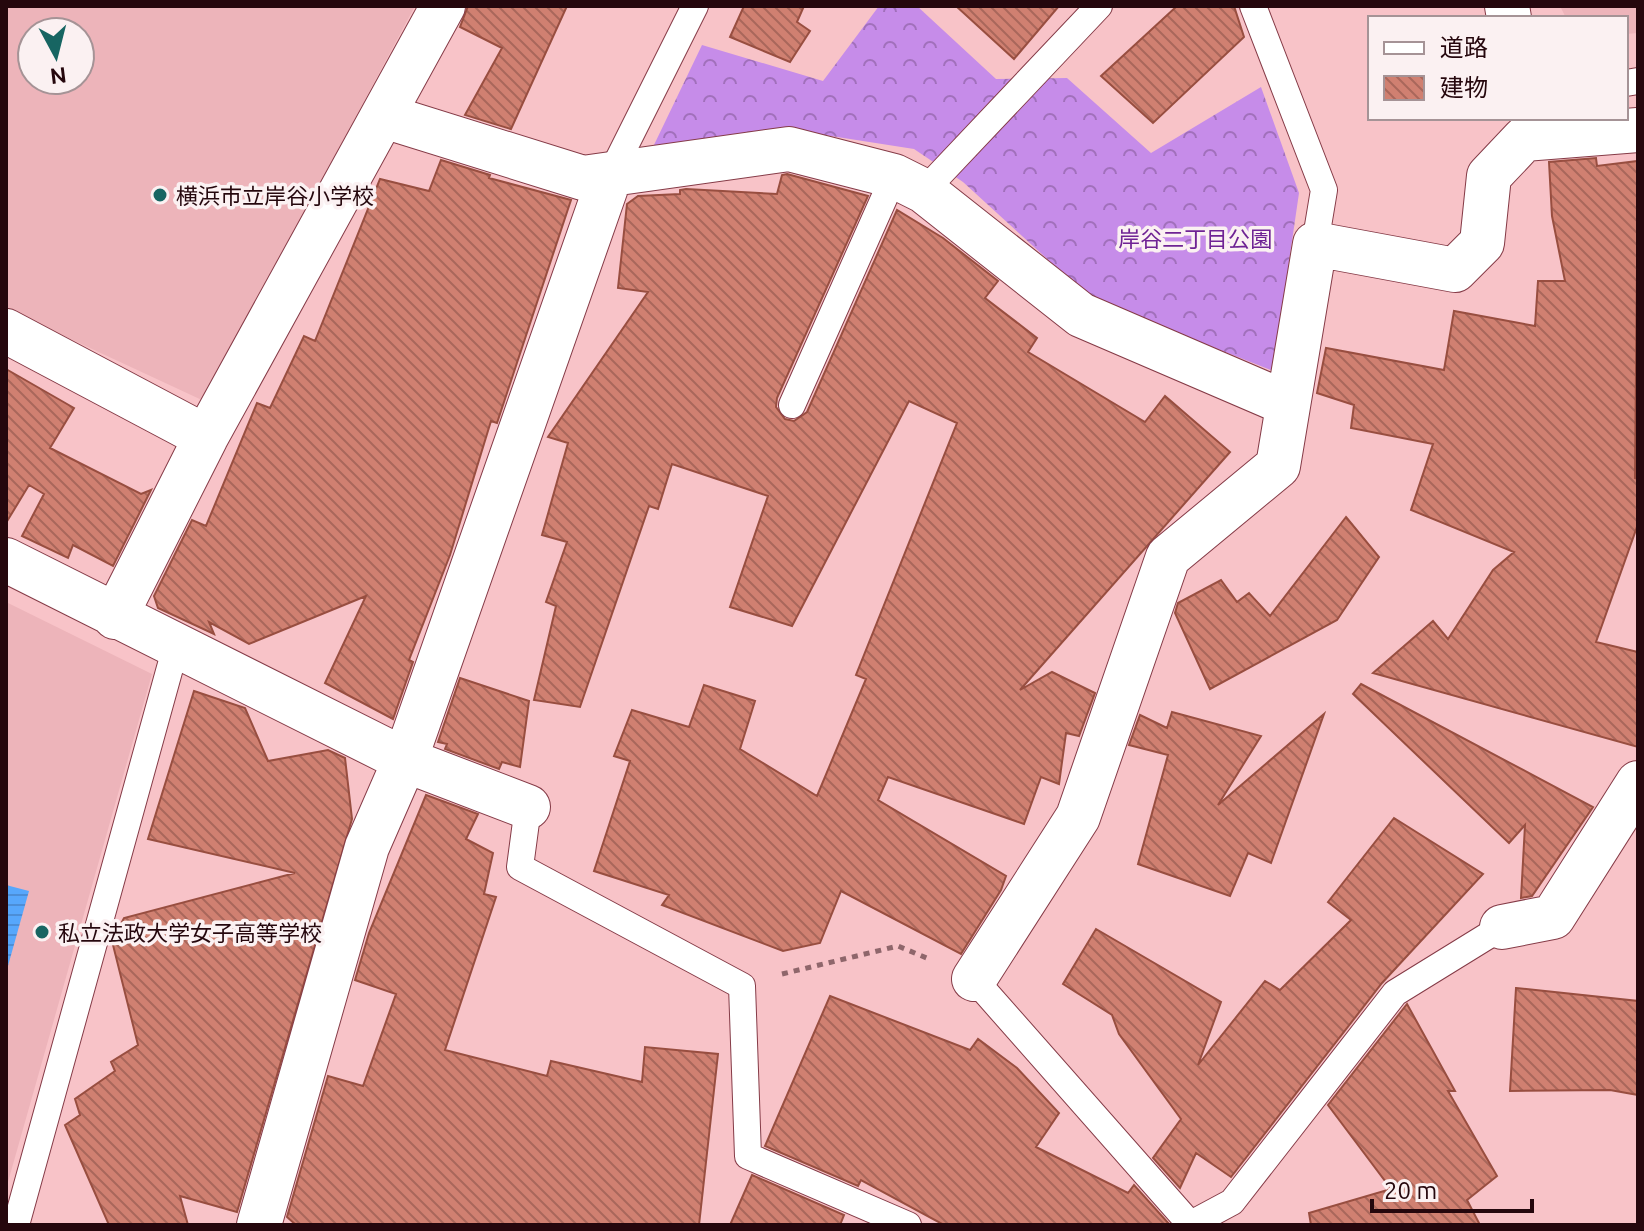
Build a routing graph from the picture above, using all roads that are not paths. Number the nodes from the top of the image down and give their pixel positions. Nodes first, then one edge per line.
1 (443, 6) edge
2 (695, 6) edge
3 (1099, 6) edge
4 (1253, 6) edge
5 (384, 116) junction
6 (1522, 128) edge
7 (1638, 130) edge
8 (610, 176) junction
9 (909, 183) junction
10 (1315, 244) junction
11 (6, 331) edge
12 (1288, 404) junction
13 (792, 405) dead end
14 (206, 437) junction
15 (6, 560) edge
16 (115, 617) junction
17 (176, 646) junction
18 (405, 760) junction
19 (1638, 783) edge
20 (528, 807) joint
21 (1502, 927) joint
22 (974, 979) joint
23 (1191, 1224) edge
24 (16, 1225) edge
25 (259, 1225) edge
26 (908, 1225) edge

1 - 5 street
2 - 8 lane
3 - 9 lane
4 - 10 lane
5 - 8 street
5 - 14 street
6 - 7 street
6 - 10 street
8 - 9 street
8 - 18 street
9 - 12 street
9 - 13 lane
10 - 12 street
11 - 14 street
12 - 22 street
14 - 16 street
15 - 16 street
16 - 17 street
17 - 18 street
17 - 24 lane
18 - 20 street
18 - 25 street
19 - 21 street
20 - 26 lane
21 - 23 lane
22 - 23 lane

